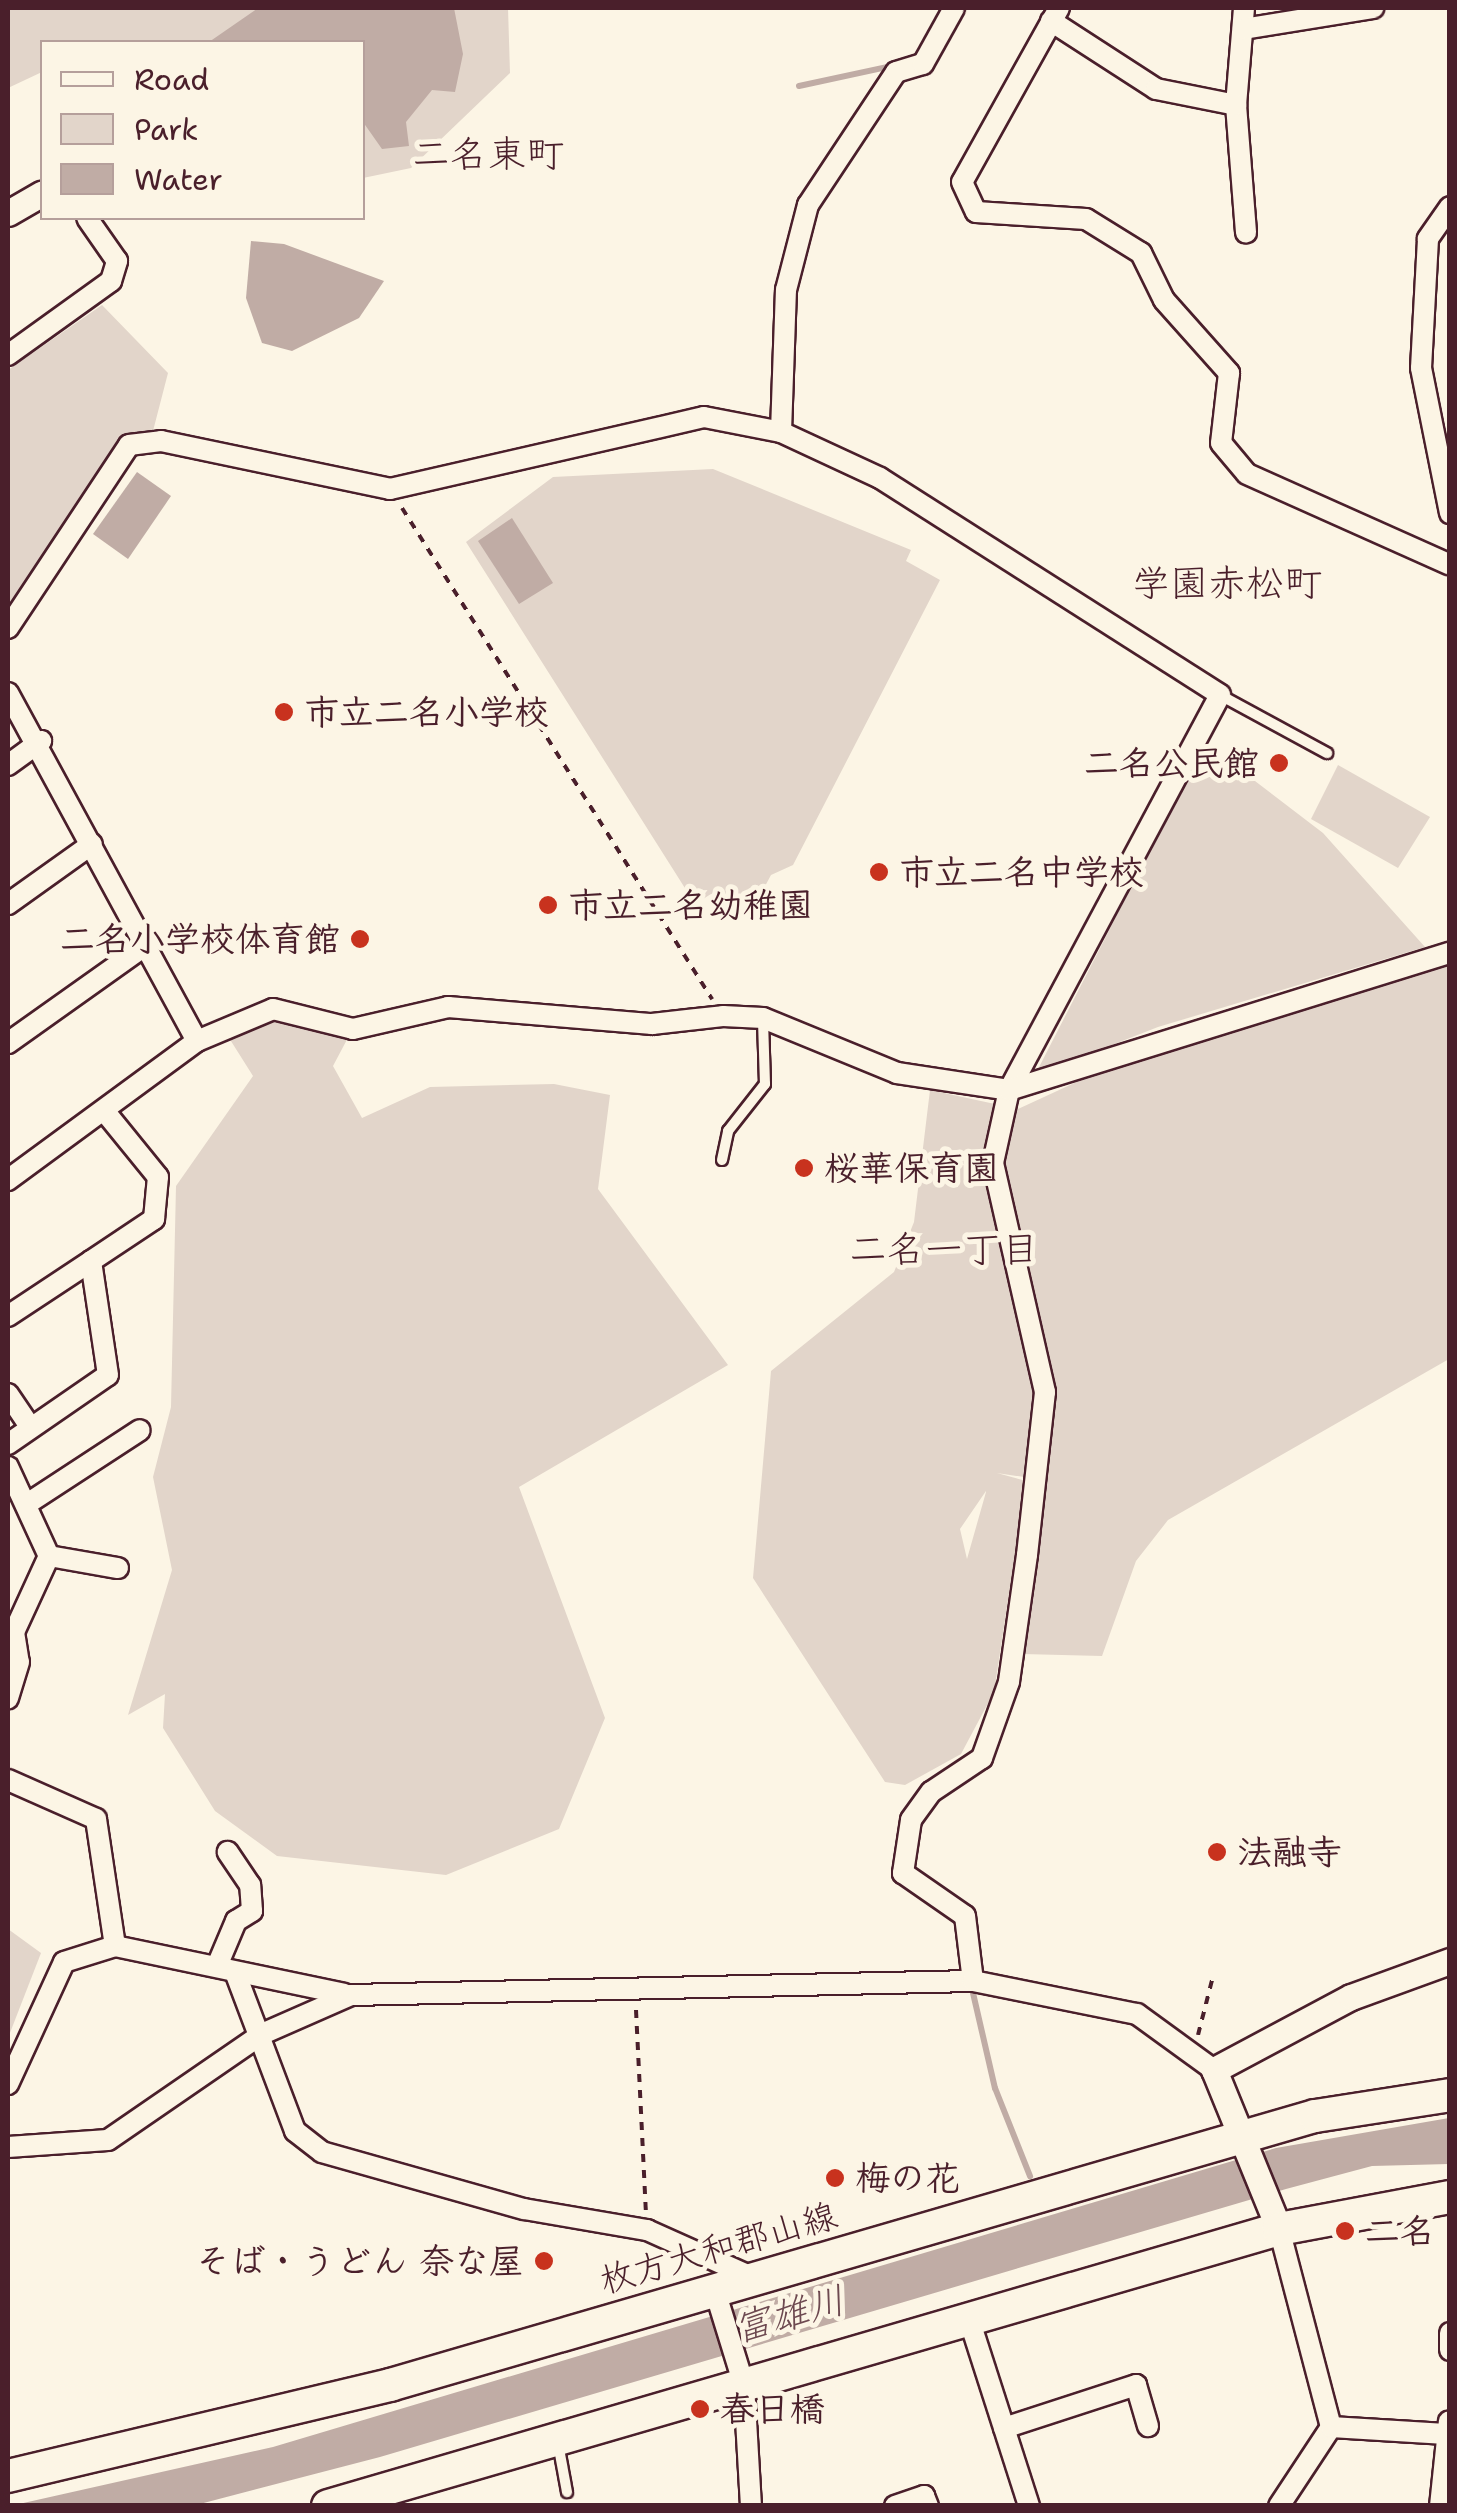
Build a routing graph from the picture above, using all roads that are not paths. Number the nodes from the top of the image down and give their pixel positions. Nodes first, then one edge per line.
1 (954, 8) edge
2 (1373, 8) edge
3 (1055, 14) edge
4 (1244, 18) edge
5 (1236, 105) junction
6 (40, 195) edge
7 (1450, 207) edge
8 (8, 213) edge
9 (88, 220) edge
10 (1246, 232) dead end
11 (8, 355) edge
12 (781, 432) junction
13 (1450, 513) edge
14 (1450, 566) edge
15 (8, 628) edge
16 (8, 692) edge
17 (1220, 695) junction
18 (40, 741) junction
19 (1328, 753) dead end
20 (8, 765) edge
21 (92, 844) junction
22 (8, 904) edge
23 (146, 945) junction
24 (1450, 953) edge
25 (763, 1018) junction
26 (197, 1041) junction
27 (8, 1043) edge
28 (1009, 1090) junction
29 (106, 1113) junction
30 (722, 1160) dead end
31 (8, 1180) edge
32 (90, 1261) junction
33 (8, 1316) edge
34 (8, 1394) edge
35 (30, 1425) junction
36 (140, 1430) dead end
37 (8, 1444) edge
38 (8, 1467) edge
39 (30, 1502) junction
40 (49, 1556) junction
41 (118, 1568) dead end
42 (8, 1698) edge
43 (8, 1780) edge
44 (228, 1852) dead end
45 (115, 1946) junction
46 (1450, 1962) edge
47 (226, 1969) junction
48 (973, 1981) junction
49 (351, 1995) junction
50 (262, 2034) junction
51 (1214, 2070) junction
52 (8, 2084) edge
53 (1450, 2096) edge
54 (1246, 2141) junction
55 (8, 2147) edge
56 (1450, 2197) edge
57 (1276, 2221) junction
58 (754, 2278) junction
59 (718, 2298) junction
60 (970, 2322) junction
61 (1450, 2333) edge
62 (1450, 2350) edge
63 (741, 2376) junction
64 (1148, 2426) dead end
65 (1332, 2427) junction
66 (1448, 2427) edge
67 (1004, 2428) junction
68 (558, 2442) junction
69 (8, 2476) edge
70 (567, 2492) dead end
71 (328, 2506) edge
72 (751, 2506) edge
73 (895, 2506) edge
74 (928, 2506) edge
75 (1029, 2506) edge
76 (1279, 2506) edge
77 (1440, 2506) edge

1 - 12 street
2 - 4 street
3 - 5 street
3 - 14 street
4 - 5 street
5 - 10 street
6 - 8 street
7 - 13 street
9 - 11 street
12 - 15 street
12 - 17 street
16 - 18 street
17 - 19 lane
17 - 28 street
18 - 20 street
18 - 21 street
21 - 22 street
21 - 23 street
23 - 26 street
23 - 27 street
24 - 28 street
25 - 26 street
25 - 28 street
25 - 30 lane
26 - 29 street
28 - 48 street
29 - 31 street
29 - 32 street
32 - 33 street
32 - 35 street
34 - 35 street
35 - 37 street
36 - 39 street
38 - 39 street
39 - 40 street
40 - 41 street
40 - 42 street
43 - 45 street
44 - 47 street
45 - 47 street
45 - 52 street
46 - 51 street
47 - 49 street
47 - 50 street
48 - 49 street
48 - 51 street
49 - 50 street
50 - 55 street
50 - 58 street
51 - 54 street
53 - 54 main road, 枚方大和郡山線
54 - 57 street
54 - 58 main road, 枚方大和郡山線
56 - 57 main road
57 - 60 main road
57 - 65 street
58 - 59 main road, 枚方大和郡山線
59 - 63 street
59 - 69 main road, 枚方大和郡山線
60 - 63 main road
60 - 67 street
61 - 62 street
63 - 68 main road
63 - 72 street
64 - 67 street
65 - 66 street
65 - 76 street
66 - 77 street
67 - 75 street
68 - 70 lane
68 - 71 main road
73 - 74 street

